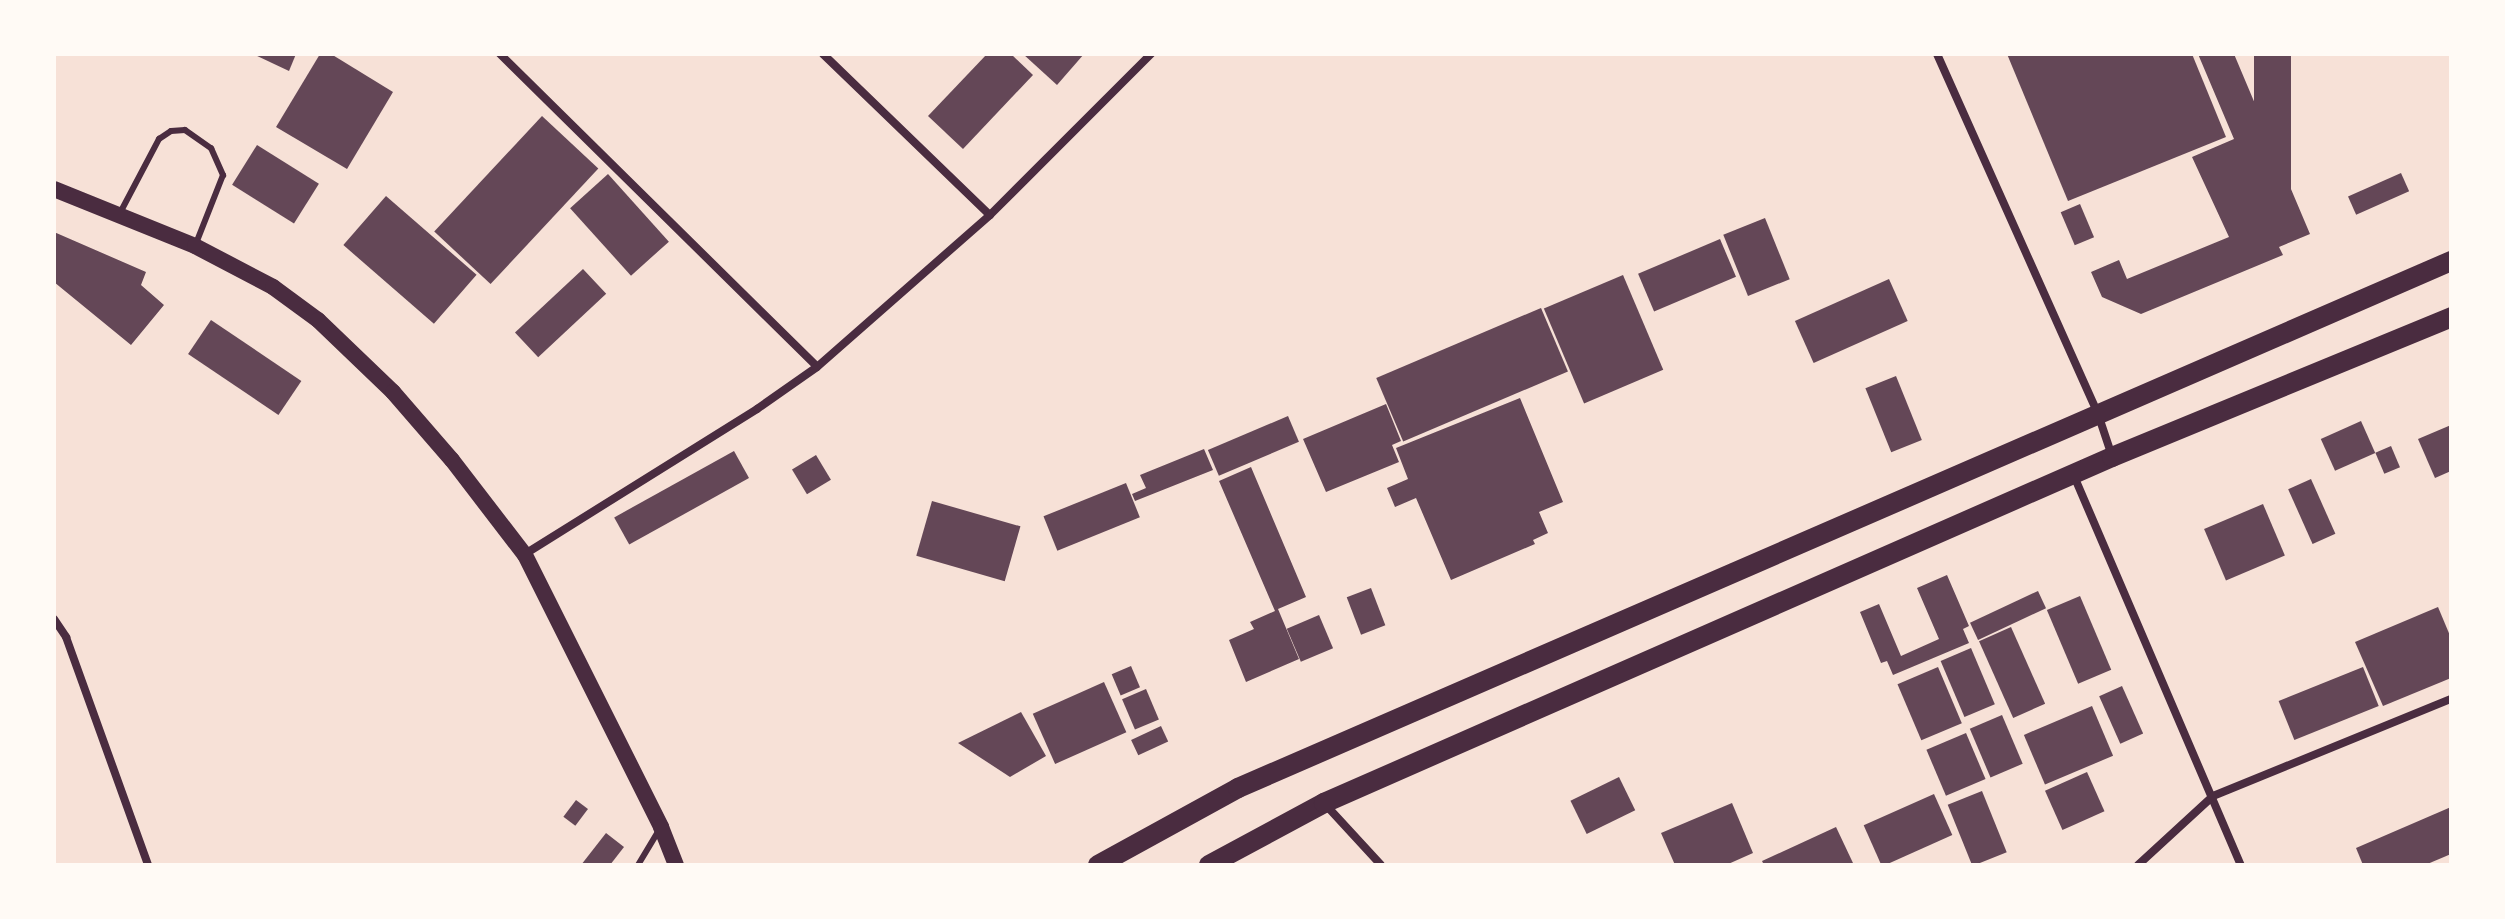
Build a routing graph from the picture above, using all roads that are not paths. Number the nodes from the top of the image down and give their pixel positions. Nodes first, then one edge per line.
1 (500, 54) edge
2 (823, 54) edge
3 (1151, 54) edge
4 (1937, 54) edge
5 (54, 189) edge
6 (120, 213) junction
7 (990, 215) junction
8 (195, 246) junction
9 (2451, 261) edge
10 (2451, 317) edge
11 (817, 367) junction
12 (2098, 414) junction
13 (2112, 457) junction
14 (2073, 474) junction
15 (525, 555) junction
16 (54, 619) edge
17 (2451, 699) edge
18 (2213, 796) junction
19 (1324, 803) junction
20 (661, 827) junction
21 (148, 865) edge
22 (638, 865) edge
23 (676, 865) edge
24 (1098, 865) edge
25 (1209, 865) edge
26 (1381, 865) edge
27 (2138, 865) edge
28 (2241, 865) edge

1 - 11 street
2 - 7 street
3 - 7 street
4 - 12 street
5 - 6 main road
6 - 8 main road
6 - 8 lane
7 - 11 street
8 - 15 main road
9 - 12 main road
10 - 13 main road
11 - 15 street
12 - 13 street
12 - 24 main road
13 - 14 main road
14 - 18 street
14 - 19 main road
15 - 20 main road
16 - 21 street
17 - 18 street
18 - 27 street
18 - 28 street
19 - 25 main road
19 - 26 street
20 - 22 lane
20 - 23 main road

